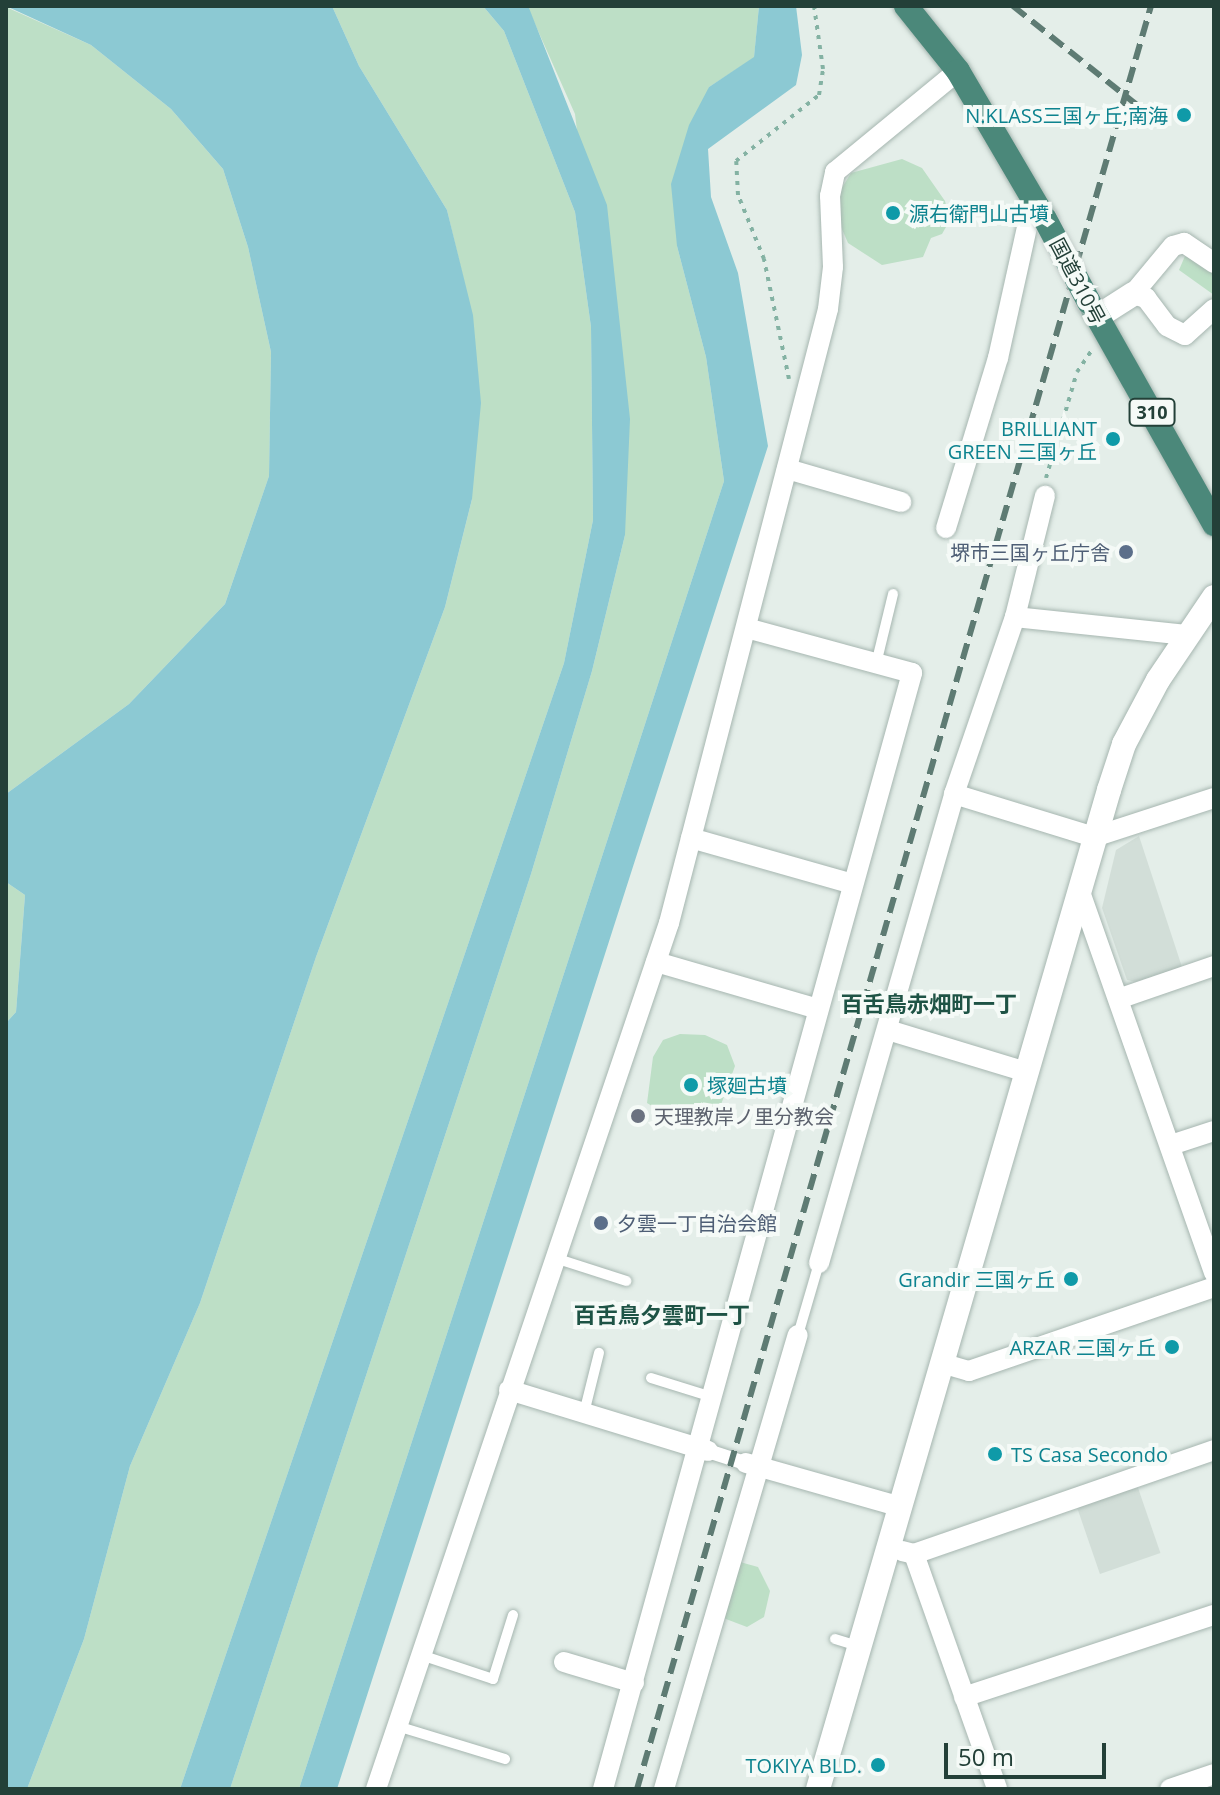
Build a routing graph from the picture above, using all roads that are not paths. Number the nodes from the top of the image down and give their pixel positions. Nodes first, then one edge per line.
1 (906, 6) edge
2 (958, 71) junction
3 (1039, 210) junction
4 (1214, 263) edge
5 (1133, 294) junction
6 (1093, 309) junction
7 (1214, 309) edge
8 (787, 469) junction
9 (1045, 496) road end
10 (901, 502) dead end
11 (1214, 524) edge
12 (946, 528) dead end
13 (893, 594) dead end
14 (1214, 597) edge
15 (1015, 617) junction
16 (746, 628) junction
17 (1186, 635) junction
18 (876, 664) junction
19 (954, 794) junction
20 (1214, 798) edge
21 (1094, 837) junction
22 (691, 838) junction
23 (852, 884) junction
24 (1079, 889) junction
25 (656, 962) junction
26 (1214, 966) edge
27 (1121, 998) junction
28 (818, 1009) junction
29 (888, 1030) junction
30 (1026, 1072) junction
31 (1214, 1131) edge
32 (1171, 1145) junction
33 (555, 1258) junction
34 (819, 1263) joint
35 (1214, 1273) edge
36 (626, 1281) dead end
37 (1214, 1287) edge
38 (798, 1335) joint
39 (599, 1353) dead end
40 (941, 1363) junction
41 (651, 1378) dead end
42 (509, 1390) junction
43 (714, 1397) junction
44 (584, 1413) junction
45 (704, 1450) junction
46 (1214, 1450) edge
47 (752, 1464) junction
48 (898, 1506) junction
49 (886, 1547) junction
50 (914, 1554) junction
51 (513, 1615) dead end
52 (1214, 1615) edge
53 (421, 1655) junction
54 (564, 1662) dead end
55 (634, 1683) junction
56 (964, 1697) junction
57 (397, 1726) junction
58 (505, 1759) dead end
59 (1214, 1774) edge
60 (376, 1789) edge
61 (603, 1789) edge
62 (664, 1789) edge
63 (818, 1789) edge
64 (997, 1789) edge
65 (1170, 1789) edge

1 - 2 highway, 国道310号 / 310
2 - 3 highway, 国道310号 / 310
2 - 8 street
3 - 6 highway, 国道310号 / 310, bridge
3 - 12 street
4 - 5 street
5 - 6 street
5 - 7 street
6 - 11 highway, 国道310号 / 310
8 - 10 street
8 - 16 street
9 - 15 street
13 - 18 lane
14 - 17 street
15 - 17 street
15 - 19 street
16 - 18 street
16 - 22 street
17 - 21 street
18 - 23 street
19 - 21 street
19 - 29 street
20 - 21 street
21 - 24 street
22 - 23 street
22 - 25 street
23 - 28 street
24 - 27 street
24 - 30 street
25 - 28 street
25 - 33 street
26 - 27 street
27 - 32 street
28 - 43 street
29 - 30 street
29 - 34 street
30 - 40 street
31 - 32 street
32 - 35 street
33 - 36 lane
33 - 42 street
34 - 38 lane
37 - 40 street
38 - 47 street
39 - 44 lane
40 - 48 street
41 - 43 lane
42 - 44 street
42 - 53 street
43 - 45 street
44 - 45 street
45 - 47 street
45 - 55 street
46 - 50 street
47 - 48 street
47 - 62 street
48 - 49 street
49 - 50 street
49 - 63 street
50 - 56 street
51 - 53 lane
52 - 56 street
53 - 57 street
54 - 55 street
55 - 61 street
56 - 64 street
57 - 58 lane
57 - 60 street
59 - 65 street

